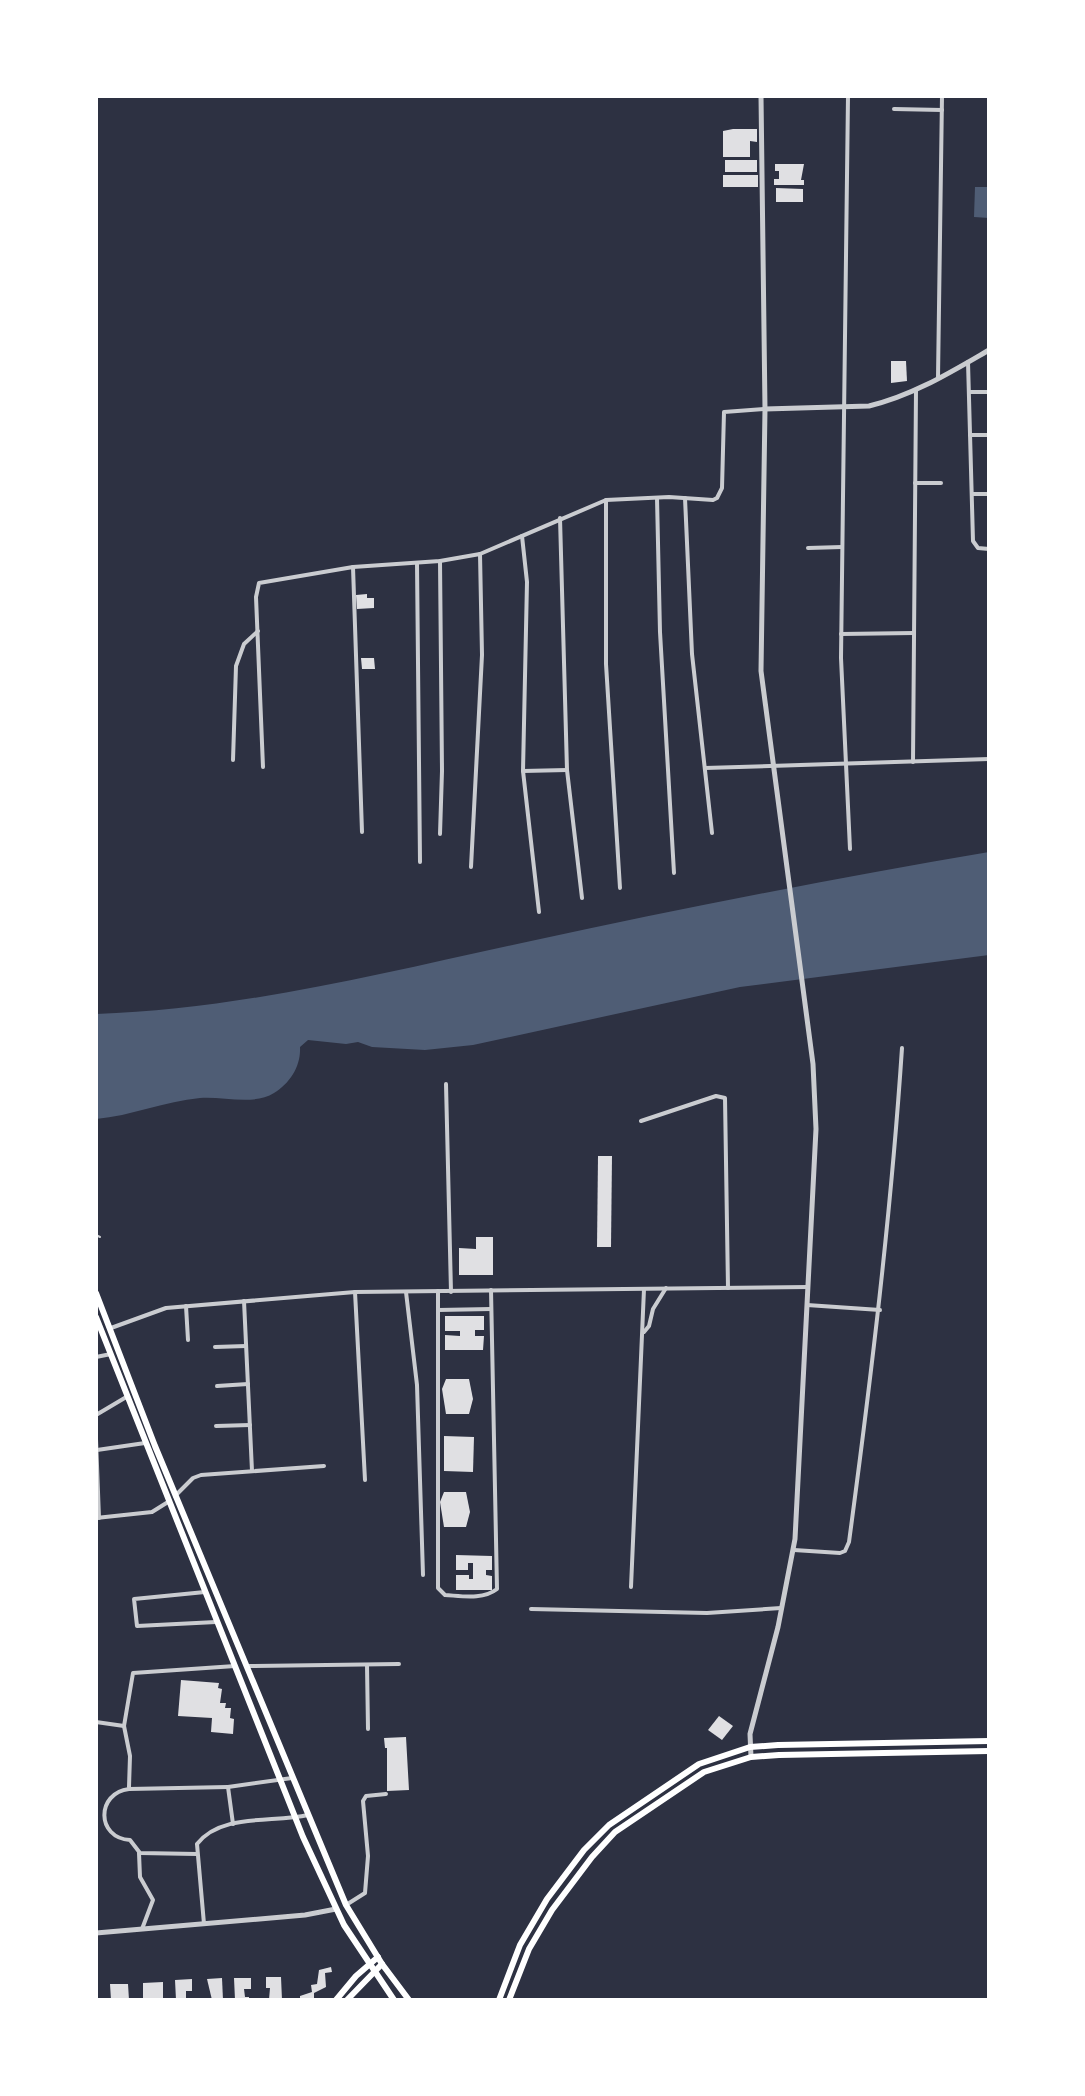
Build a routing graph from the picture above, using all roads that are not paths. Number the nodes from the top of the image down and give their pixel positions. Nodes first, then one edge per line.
1 (761, 96) edge
2 (848, 96) edge
3 (942, 96) edge
4 (894, 109) dead end
5 (942, 110) junction
6 (989, 350) edge
7 (968, 362) junction
8 (938, 378) junction
9 (916, 390) junction
10 (969, 392) junction
11 (989, 392) edge
12 (844, 407) junction
13 (765, 409) junction
14 (970, 435) junction
15 (989, 435) edge
16 (915, 483) junction
17 (941, 483) dead end
18 (972, 494) junction
19 (989, 494) edge
20 (657, 498) junction
21 (685, 498) junction
22 (606, 500) junction
23 (560, 518) junction
24 (522, 535) junction
25 (843, 547) junction
26 (808, 548) dead end
27 (989, 549) edge
28 (480, 554) junction
29 (440, 561) junction
30 (417, 563) junction
31 (353, 567) junction
32 (258, 631) junction
33 (914, 633) junction
34 (841, 634) junction
35 (989, 759) edge
36 (233, 760) dead end
37 (913, 762) junction
38 (846, 765) junction
39 (774, 766) junction
40 (263, 767) dead end
41 (705, 768) junction
42 (567, 770) junction
43 (523, 771) junction
44 (362, 832) dead end
45 (712, 833) dead end
46 (440, 834) dead end
47 (850, 849) dead end
48 (420, 862) dead end
49 (471, 867) dead end
50 (674, 873) dead end
51 (620, 888) dead end
52 (582, 898) dead end
53 (539, 912) dead end
54 (902, 1048) dead end
55 (446, 1084) dead end
56 (641, 1121) dead end
57 (808, 1287) junction
58 (666, 1288) junction
59 (728, 1288) junction
60 (644, 1289) junction
61 (491, 1290) junction
62 (438, 1291) junction
63 (355, 1292) junction
64 (406, 1292) junction
65 (451, 1292) junction
66 (96, 1293) edge
67 (244, 1301) junction
68 (807, 1305) junction
69 (186, 1306) junction
70 (491, 1309) junction
71 (438, 1310) junction
72 (880, 1310) junction
73 (96, 1317) edge
74 (108, 1329) junction
75 (642, 1334) junction
76 (188, 1340) dead end
77 (246, 1346) junction
78 (215, 1347) dead end
79 (111, 1354) junction
80 (96, 1357) edge
81 (248, 1384) junction
82 (217, 1386) dead end
83 (131, 1395) junction
84 (96, 1415) edge
85 (250, 1425) junction
86 (216, 1426) dead end
87 (96, 1441) edge
88 (145, 1443) junction
89 (97, 1450) edge
90 (324, 1466) dead end
91 (252, 1471) junction
92 (365, 1480) dead end
93 (177, 1495) junction
94 (168, 1502) junction
95 (98, 1518) edge
96 (794, 1550) junction
97 (423, 1575) dead end
98 (631, 1587) dead end
99 (205, 1592) junction
100 (781, 1608) junction
101 (531, 1609) dead end
102 (217, 1622) junction
103 (399, 1664) dead end
104 (367, 1665) junction
105 (235, 1666) junction
106 (248, 1666) junction
107 (96, 1722) edge
108 (124, 1726) junction
109 (368, 1729) dead end
110 (989, 1741) edge
111 (750, 1747) junction
112 (989, 1751) edge
113 (751, 1757) junction
114 (292, 1778) junction
115 (280, 1780) junction
116 (228, 1787) junction
117 (129, 1789) junction
118 (386, 1794) dead end
119 (308, 1815) junction
120 (295, 1818) junction
121 (233, 1824) junction
122 (609, 1825) junction
123 (615, 1832) junction
124 (139, 1851) junction
125 (197, 1854) junction
126 (346, 1905) junction
127 (336, 1909) junction
128 (204, 1924) junction
129 (142, 1929) junction
130 (96, 1933) edge
131 (380, 1961) junction
132 (370, 1968) junction
133 (336, 2000) edge
134 (347, 2000) edge
135 (394, 2000) edge
136 (409, 2000) edge
137 (499, 2000) edge
138 (509, 2000) edge

1 - 13 street
2 - 12 street
3 - 5 street
4 - 5 street
5 - 8 street
6 - 7 street
7 - 8 street
7 - 10 street
8 - 9 street
9 - 12 street
9 - 16 street
10 - 11 street
10 - 14 street
12 - 13 street
12 - 25 street
13 - 21 street
13 - 39 street
14 - 15 street
14 - 18 street
16 - 17 street
16 - 33 street
18 - 19 street
18 - 27 street
20 - 21 street
20 - 22 street
20 - 50 street
21 - 41 street
22 - 23 street
22 - 51 street
23 - 24 street
23 - 42 street
24 - 28 street
24 - 43 street
25 - 26 street
25 - 34 street
28 - 29 street
28 - 49 street
29 - 30 street
29 - 46 street
30 - 31 street
30 - 48 street
31 - 32 street
31 - 44 street
32 - 36 street
32 - 40 street
33 - 34 street
33 - 37 street
34 - 38 street
35 - 37 street
37 - 38 street
38 - 39 street
38 - 47 street
39 - 41 street
39 - 57 street
41 - 45 street
42 - 43 street
42 - 52 street
43 - 53 street
54 - 72 street
55 - 65 street
56 - 59 street
57 - 59 street
57 - 68 street
58 - 59 street
58 - 60 street
58 - 75 street
60 - 61 street
60 - 75 street
61 - 65 street
61 - 70 street
62 - 64 street
62 - 65 street
62 - 71 street
63 - 64 street
63 - 67 street
63 - 92 street
64 - 97 street
66 - 74 main road
67 - 69 street
67 - 77 street
68 - 72 street
68 - 96 street
69 - 74 street
69 - 76 street
70 - 71 street
70 - 71 street
72 - 96 street
73 - 79 main road
74 - 83 main road
75 - 98 street
77 - 78 street
77 - 81 street
79 - 80 street
79 - 83 main road
81 - 82 street
81 - 85 street
83 - 84 street
83 - 88 main road
83 - 93 main road
85 - 86 street
85 - 91 street
87 - 89 street
88 - 89 street
88 - 94 main road
89 - 95 street
90 - 91 street
91 - 93 street
93 - 94 street
93 - 106 main road
94 - 95 street
94 - 99 main road
96 - 100 street
99 - 102 main road
99 - 102 street
100 - 101 street
100 - 111 street
102 - 105 main road
103 - 104 street
104 - 106 street
104 - 109 street
105 - 108 street
105 - 115 main road
106 - 114 main road
107 - 108 street
108 - 117 street
110 - 111 main road
111 - 113 street
111 - 122 main road
112 - 113 main road
113 - 123 main road
114 - 115 street
114 - 119 main road
115 - 116 street
115 - 120 main road
116 - 117 street
116 - 121 street
117 - 124 street
118 - 126 street
119 - 120 street
119 - 126 main road
120 - 121 street
120 - 127 main road
121 - 125 street
122 - 123 street
122 - 137 main road
123 - 138 main road
124 - 125 street
124 - 129 street
125 - 128 street
126 - 127 main road
126 - 131 main road
127 - 128 street
127 - 132 main road
128 - 129 street
129 - 130 street
131 - 132 main road
131 - 136 main road
132 - 133 main road
132 - 134 main road
132 - 135 main road

